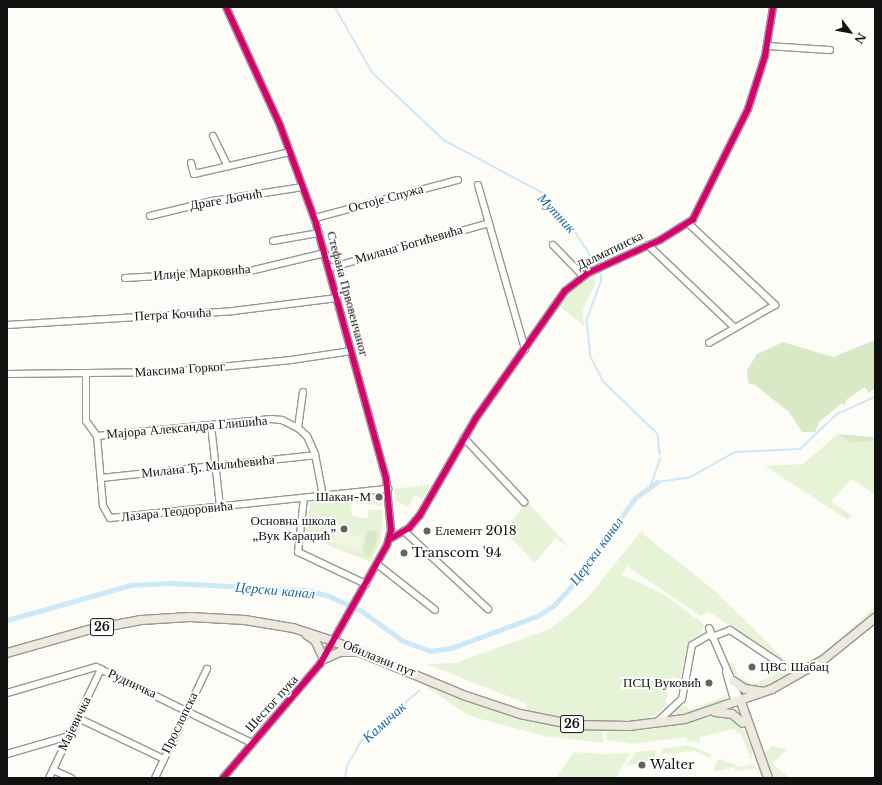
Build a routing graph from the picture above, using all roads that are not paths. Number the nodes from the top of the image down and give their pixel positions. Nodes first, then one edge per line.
1 (226, 7) edge
2 (773, 7) edge
3 (767, 46) junction
4 (830, 50) dead end
5 (213, 136) dead end
6 (290, 152) junction
7 (191, 163) dead end
8 (228, 167) junction
9 (458, 180) dead end
10 (478, 185) dead end
11 (303, 187) junction
12 (150, 216) dead end
13 (315, 218) junction
14 (489, 223) junction
15 (688, 223) junction
16 (319, 233) junction
17 (273, 241) dead end
18 (553, 245) dead end
19 (648, 245) junction
20 (325, 253) junction
21 (329, 268) junction
22 (583, 276) junction
23 (125, 278) dead end
24 (337, 298) junction
25 (7, 325) edge
26 (735, 328) junction
27 (709, 343) dead end
28 (525, 349) junction
29 (351, 351) junction
30 (7, 374) edge
31 (86, 374) junction
32 (303, 392) dead end
33 (211, 425) junction
34 (298, 428) junction
35 (97, 436) junction
36 (464, 438) junction
37 (315, 455) junction
38 (215, 467) junction
39 (101, 478) junction
40 (388, 489) junction
41 (323, 496) junction
42 (304, 498) junction
43 (524, 502) dead end
44 (220, 507) junction
45 (404, 531) junction
46 (390, 539) junction
47 (377, 564) junction
48 (366, 584) junction
49 (488, 609) dead end
50 (435, 610) dead end
51 (346, 618) joint
52 (875, 618) edge
53 (301, 630) junction
54 (711, 633) junction
55 (334, 641) junction
56 (360, 652) junction
57 (7, 653) edge
58 (324, 659) junction
59 (778, 662) dead end
60 (101, 669) junction
61 (207, 669) dead end
62 (726, 670) junction
63 (733, 681) junction
64 (766, 692) junction
65 (7, 693) edge
66 (738, 702) junction
67 (186, 709) junction
68 (704, 713) junction
69 (78, 718) junction
70 (743, 723) junction
71 (653, 725) junction
72 (750, 732) junction
73 (69, 736) junction
74 (252, 743) junction
75 (7, 754) edge
76 (164, 758) junction
77 (53, 770) junction
78 (49, 778) edge
79 (71, 778) edge
80 (155, 778) edge
81 (223, 778) edge
82 (768, 778) edge

1 - 6 street, Стефана Првовенчаног
2 - 3 street, Далматинска
3 - 4 street
3 - 15 street, Далматинска
5 - 8 street
6 - 8 street
6 - 11 street, Стефана Првовенчаног
7 - 8 street
9 - 13 street, Остоје Спужа
10 - 14 street
11 - 12 street, Драге Љочић
11 - 13 street, Стефана Првовенчаног
13 - 16 street, Стефана Првовенчаног
14 - 21 street, Милана Богићевића
14 - 28 street
15 - 19 street, Далматинска
15 - 26 street
16 - 17 street
16 - 20 street, Стефана Првовенчаног
18 - 22 street, Далматинска
19 - 22 street, Далматинска
19 - 26 street, Далматинска
20 - 21 street, Стефана Првовенчаног
20 - 23 street, Илије Марковића
21 - 24 street, Стефана Првовенчаног
22 - 28 street, Далматинска
24 - 25 street, Петра Кочића
24 - 29 street, Стефана Првовенчаног
26 - 27 street
28 - 36 street, Далматинска
29 - 31 street, Максима Горког
29 - 40 street, Стефана Првовенчаног
30 - 31 street, Максима Горког
31 - 35 street
32 - 34 street
33 - 34 street, Мајора Александра Глишића
33 - 35 street, Мајора Александра Глишића
33 - 38 street
34 - 37 street
35 - 39 street, Лазара Теодоровића
36 - 43 street
36 - 45 street, Далматинска
37 - 38 street, Милана Ђ. Милићевића
37 - 41 street
38 - 39 street, Милана Ђ. Милићевића
38 - 44 street
39 - 44 street, Лазара Теодоровића
40 - 41 street, Лазара Теодоровића
40 - 46 street, Стефана Првовенчаног
41 - 42 street, Лазара Теодоровића
42 - 44 street, Лазара Теодоровића
42 - 48 street
45 - 46 street, Далматинска
45 - 49 street
46 - 47 street, Стефана Првовенчаног
47 - 48 street, Стефана Првовенчаног
47 - 50 street
48 - 51 street, Стефана Првовенчаног
51 - 55 street, Шестог пука
52 - 64 main road, Обилазни пут / 26
53 - 55 main road, Обилазни пут / 26
53 - 57 main road, Обилазни пут / 26
53 - 58 main road
54 - 59 street
54 - 62 street
54 - 71 street
55 - 56 main road, Обилазни пут / 26
55 - 58 street, Шестог пука
56 - 58 main road
56 - 71 main road, Обилазни пут / 26
58 - 74 street, Шестог пука
60 - 65 street, Рудничка
60 - 67 street, Рудничка
60 - 69 street, Мајевичка
61 - 67 street, Прослопска
62 - 63 street
62 - 66 street
63 - 64 main road
63 - 66 street
64 - 66 main road, Обилазни пут / 26
66 - 68 main road, Обилазни пут / 26
66 - 70 main road
66 - 72 main road
67 - 74 street, Рудничка
67 - 76 street, Прослопска
68 - 70 main road
68 - 71 main road, Обилазни пут / 26
69 - 73 street, Мајевичка
69 - 76 street
70 - 72 main road
72 - 82 main road
73 - 75 street
73 - 77 street, Мајевичка
74 - 81 street, Шестог пука
76 - 80 street, Прослопска
77 - 78 street, Мајевичка
77 - 79 street

